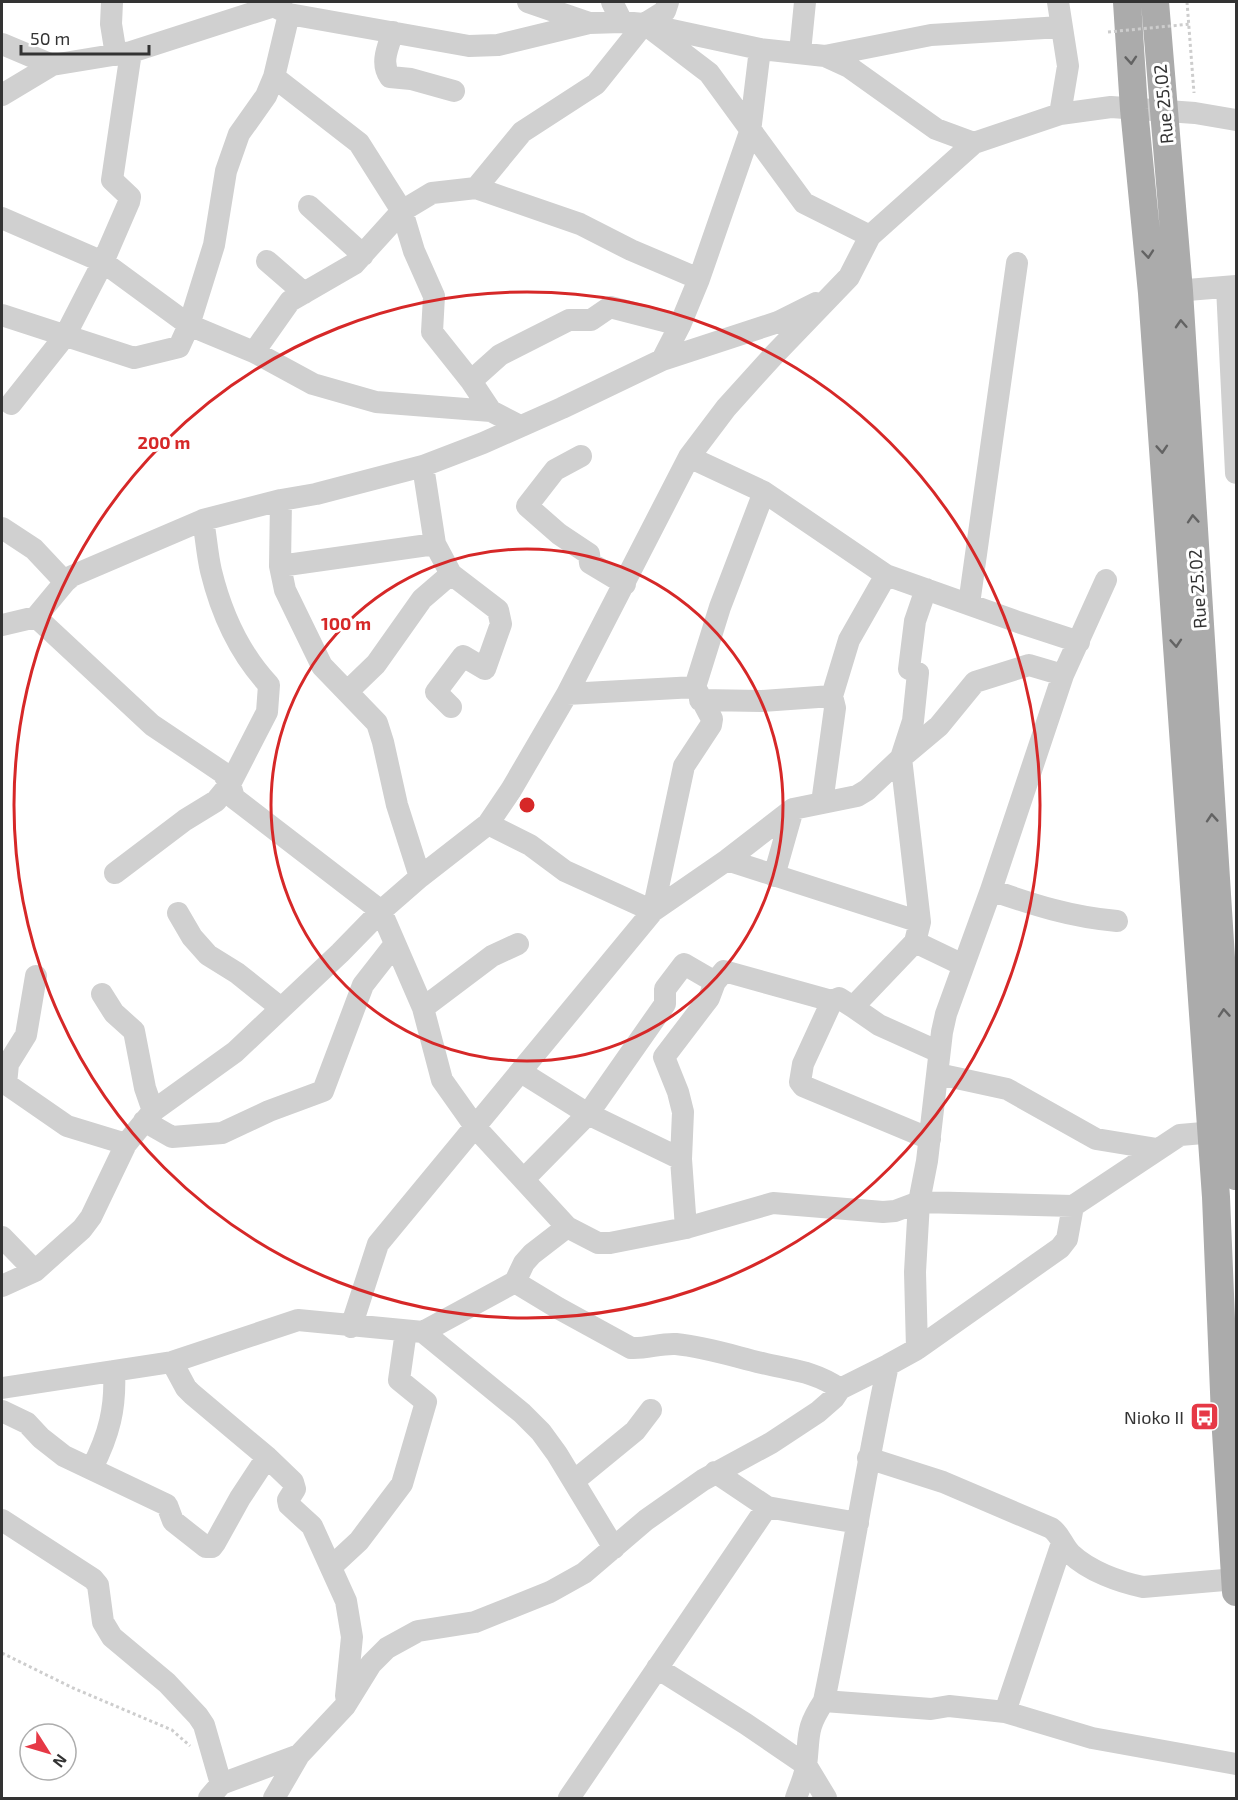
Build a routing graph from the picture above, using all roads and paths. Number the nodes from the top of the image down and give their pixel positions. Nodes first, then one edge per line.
1 (112, 2) edge
2 (528, 2) edge
3 (612, 2) edge
4 (668, 2) edge
5 (805, 2) edge
6 (1058, 2) edge
7 (1127, 2) edge
8 (1155, 2) edge
9 (1187, 2) edge
10 (277, 6) edge
11 (589, 23) junction
12 (633, 23) junction
13 (1191, 24) junction
14 (1061, 27) junction
15 (393, 32) junction
16 (1108, 32) dead end
17 (2, 44) edge
18 (760, 49) junction
19 (800, 52) junction
20 (124, 54) junction
21 (825, 56) junction
22 (52, 64) junction
23 (274, 77) junction
24 (454, 91) dead end
25 (2, 94) edge
26 (1134, 109) junction
27 (1164, 111) junction
28 (1195, 113) junction
29 (1060, 114) junction
30 (1236, 120) edge
31 (750, 132) junction
32 (974, 143) junction
33 (476, 188) junction
34 (309, 206) dead end
35 (402, 211) junction
36 (2, 218) edge
37 (870, 236) junction
38 (363, 255) junction
39 (267, 261) dead end
40 (103, 262) junction
41 (1017, 263) dead end
42 (699, 279) junction
43 (1232, 286) edge
44 (1165, 292) junction
45 (304, 293) junction
46 (831, 296) junction
47 (2, 315) edge
48 (189, 325) junction
49 (680, 325) junction
50 (65, 336) junction
51 (254, 352) junction
52 (662, 360) junction
53 (471, 381) junction
54 (11, 404) dead end
55 (491, 411) junction
56 (520, 426) junction
57 (581, 456) dead end
58 (688, 457) junction
59 (423, 466) junction
60 (1236, 473) edge
61 (764, 492) junction
62 (281, 500) junction
63 (204, 520) junction
64 (2, 528) edge
65 (435, 544) junction
66 (280, 566) junction
67 (451, 574) junction
68 (886, 574) junction
69 (1106, 580) dead end
70 (65, 582) junction
71 (624, 584) junction
72 (926, 589) junction
73 (969, 604) junction
74 (36, 617) junction
75 (2, 625) edge
76 (1079, 642) junction
77 (1063, 675) junction
78 (347, 692) junction
79 (567, 694) junction
80 (697, 694) junction
81 (832, 696) junction
82 (451, 707) dead end
83 (901, 758) junction
84 (230, 784) junction
85 (822, 803) junction
86 (793, 808) junction
87 (488, 824) junction
88 (727, 860) junction
89 (115, 873) dead end
90 (774, 876) junction
91 (420, 877) junction
92 (991, 890) junction
93 (381, 911) junction
94 (653, 911) junction
95 (178, 913) dead end
96 (1117, 921) dead end
97 (917, 932) junction
98 (395, 944) junction
99 (518, 944) dead end
100 (963, 965) junction
101 (36, 976) dead end
102 (715, 982) junction
103 (102, 994) dead end
104 (843, 1004) junction
105 (281, 1008) junction
106 (423, 1008) junction
107 (939, 1063) junction
108 (521, 1071) junction
109 (4, 1082) edge
110 (588, 1114) junction
111 (149, 1116) junction
112 (476, 1128) junction
113 (1227, 1131) edge
114 (930, 1139) junction
115 (126, 1144) junction
116 (1157, 1149) junction
117 (681, 1159) junction
118 (1236, 1176) edge
119 (524, 1179) junction
120 (919, 1202) junction
121 (1073, 1206) junction
122 (567, 1227) junction
123 (686, 1228) junction
124 (2, 1237) edge
125 (35, 1271) junction
126 (515, 1282) junction
127 (2, 1286) edge
128 (351, 1327) junction
129 (415, 1331) junction
130 (917, 1349) junction
131 (172, 1362) junction
132 (888, 1365) junction
133 (114, 1371) junction
134 (2, 1388) edge
135 (840, 1389) junction
136 (651, 1410) dead end
137 (2, 1411) edge
138 (267, 1457) junction
139 (868, 1458) junction
140 (92, 1468) junction
141 (715, 1472) junction
142 (574, 1481) junction
143 (767, 1507) junction
144 (2, 1521) edge
145 (858, 1523) junction
146 (1062, 1544) junction
147 (614, 1548) junction
148 (331, 1567) junction
149 (1236, 1579) edge
150 (1236, 1592) edge
151 (2, 1653) edge
152 (657, 1668) junction
153 (824, 1701) junction
154 (345, 1706) junction
155 (1005, 1712) junction
156 (299, 1755) junction
157 (1236, 1764) edge
158 (806, 1765) junction
159 (217, 1785) edge
160 (274, 1798) edge
161 (569, 1798) edge
162 (796, 1798) edge
163 (826, 1798) edge

1 - 20 street
2 - 11 street
3 - 12 street
4 - 12 street
5 - 19 street
6 - 14 street
7 -> 26 main road
8 - 27 main road, Rue 25.02
9 - 13 path
10 - 15 street
10 - 20 street
10 - 23 street
11 - 12 street
11 - 15 street
12 - 18 street
12 - 31 street
12 - 33 street
13 - 16 path, bridge
13 - 28 path
14 - 21 street
14 - 29 street
15 - 24 street
17 - 22 street
18 - 19 street
18 - 31 street
19 - 21 street
20 - 22 street
20 - 40 street
21 - 32 street
22 - 25 street
23 - 35 street
23 - 48 street
26 - 27 street
26 - 29 street
26 -> 44 main road
27 - 28 street
27 - 44 main road, Rue 25.02
28 - 30 street
29 - 32 street
31 - 37 street
31 - 42 street
32 - 37 street
33 - 35 street
33 - 42 street
34 - 38 street
35 - 38 street
35 - 53 street
36 - 40 street
37 - 46 street
38 - 45 street
39 - 45 street
40 - 48 street
40 - 50 street
41 - 73 street
42 - 49 street
43 - 44 street
43 - 60 street
44 - 113 main road
45 - 51 street
46 - 52 street
46 - 58 street
47 - 50 street
48 - 50 street
48 - 51 street
49 - 52 street
49 - 53 street
50 - 54 street
51 - 55 street
52 - 56 street
53 - 55 street
55 - 56 street
56 - 59 street
57 - 71 street
58 - 61 street
58 - 71 street
59 - 62 street
59 - 65 street
61 - 68 street
61 - 80 street
62 - 63 street
62 - 66 street
63 - 70 street
63 - 84 street
64 - 70 street
65 - 66 street
65 - 67 street
66 - 78 street
67 - 78 street
67 - 82 street
68 - 72 street
68 - 81 street
69 - 76 street
70 - 74 street
71 - 79 street
72 - 73 street
72 - 83 street
73 - 76 street
74 - 75 street
74 - 84 street
76 - 77 street
77 - 83 street
77 - 92 street
78 - 91 street
79 - 80 street
79 - 87 street
80 - 81 street
80 - 94 street
81 - 85 street
83 - 85 street
83 - 97 street
84 - 89 street
84 - 93 street
85 - 86 street
86 - 88 street
86 - 90 street
87 - 91 street
87 - 94 street
88 - 90 street
88 - 94 street
90 - 97 street
91 - 93 street
92 - 96 street
92 - 100 street
93 - 98 street
93 - 105 street
94 - 108 street
95 - 105 street
97 - 100 street
97 - 104 street
98 - 106 street
98 - 111 street
99 - 106 street
100 - 107 street
101 - 109 street
102 - 104 street
102 - 110 street
102 - 117 street
103 - 111 street
104 - 107 street
104 - 114 street
105 - 111 street
106 - 112 street
107 - 114 street
107 - 116 street
108 - 110 street
108 - 112 street
109 - 115 street
110 - 117 street
110 - 119 street
111 - 115 street
112 - 119 street
112 - 128 street
113 - 116 street
113 - 118 main road
113 - 149 main road
114 - 120 street
115 - 125 street
116 - 121 street
117 - 123 street
119 - 122 street
120 - 121 street
120 - 123 street
120 - 130 street
121 - 130 street
122 - 123 street
122 - 126 street
124 - 125 street
125 - 127 street
126 - 129 street
126 - 135 street
128 - 129 street
128 - 131 street
129 - 142 street
129 - 148 street
130 - 132 street
131 - 133 street
131 - 138 street
132 - 135 street
132 - 139 street
133 - 134 street
133 - 140 street
135 - 141 street
136 - 142 street
137 - 140 street
138 - 140 street
138 - 148 street
139 - 145 street
139 - 146 street
141 - 143 street
141 - 147 street
142 - 147 street
143 - 145 street
143 - 152 street
144 - 159 street
145 - 153 street
146 - 149 street
146 - 155 street
147 - 154 street
148 - 154 street
149 - 150 main road
151 - 159 path
152 - 158 street
152 - 161 street
153 - 155 street
153 - 158 street
154 - 156 street
155 - 157 street
156 - 159 street
156 - 160 street
158 - 162 street
158 - 163 street

